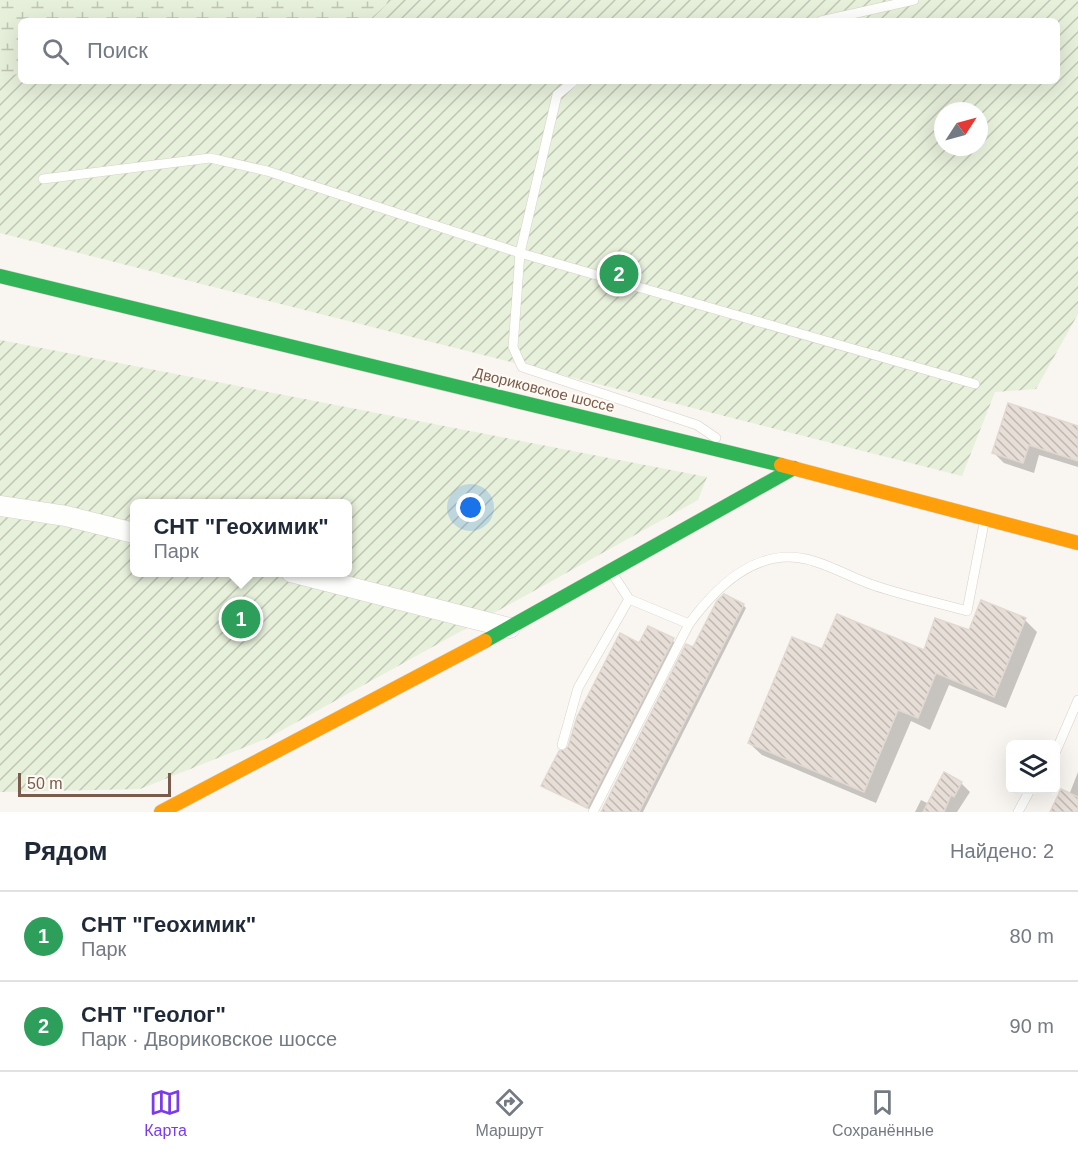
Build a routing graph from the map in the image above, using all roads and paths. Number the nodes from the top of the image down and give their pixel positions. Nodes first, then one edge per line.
1 (914, 0) edge
2 (834, 18) edge
3 (570, 84) edge
4 (43, 179) dead end
5 (520, 253) junction
6 (0, 276) edge
7 (975, 384) dead end
8 (744, 455) junction
9 (794, 468) junction
10 (0, 506) edge
11 (986, 517) junction
12 (130, 532) edge
13 (1078, 543) edge
14 (610, 571) junction
15 (307, 577) edge
16 (629, 599) junction
17 (689, 624) junction
18 (510, 627) junction
19 (1078, 700) edge
20 (1060, 742) edge
21 (562, 745) dead end
22 (1027, 794) edge
23 (161, 812) edge
24 (593, 812) edge
25 (1018, 812) edge

1 - 2 lane
3 - 5 lane
4 - 5 lane
5 - 7 lane
5 - 8 lane
6 - 8 main road, Двориковское шоссе
8 - 9 main road, Двориковское шоссе
9 - 11 main road, Двориковское шоссе
9 - 14 main road
10 - 12 street
11 - 13 main road, Двориковское шоссе
11 - 17 lane
14 - 16 lane
14 - 18 main road
15 - 18 street
16 - 17 lane
16 - 21 lane
17 - 24 lane
18 - 23 main road
19 - 20 lane
22 - 25 lane

